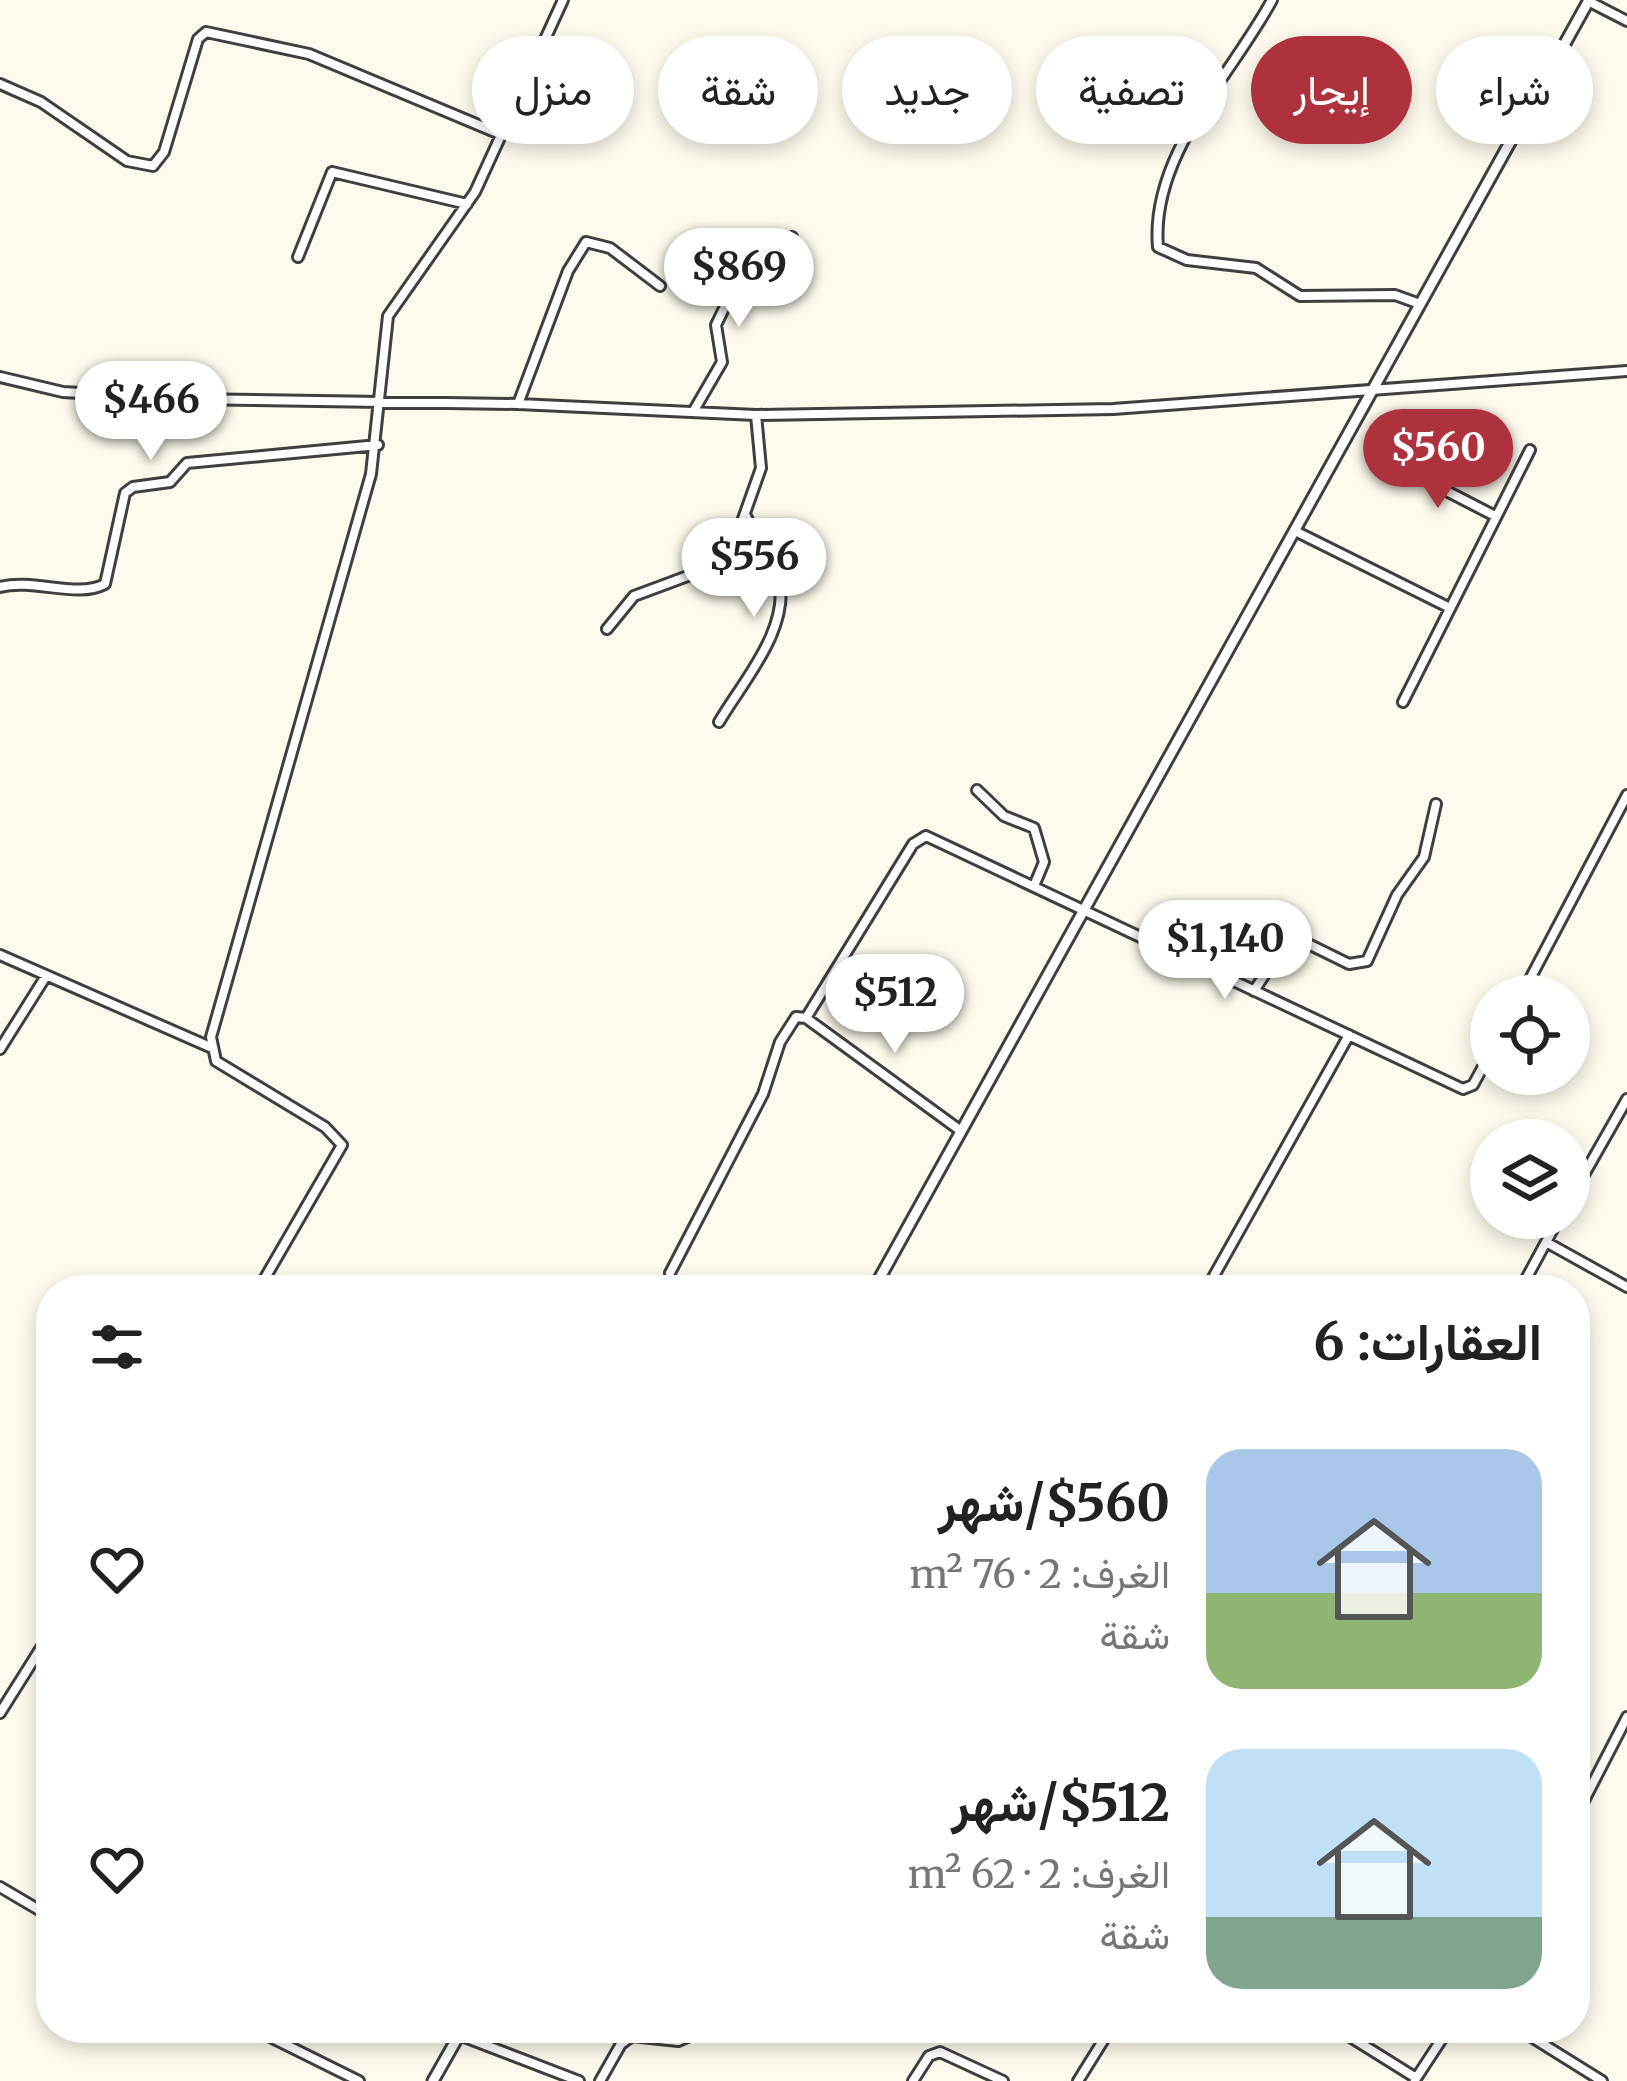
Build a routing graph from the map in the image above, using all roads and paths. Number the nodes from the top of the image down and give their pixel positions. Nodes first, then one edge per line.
1 (563, 0) edge
2 (1272, 0) edge
3 (1589, 1) edge
4 (1627, 21) edge
5 (546, 36) edge
6 (0, 84) edge
7 (472, 122) edge
8 (495, 144) edge
9 (468, 204) junction
10 (792, 237) dead end
11 (298, 257) dead end
12 (660, 286) dead end
13 (1420, 304) junction
14 (1627, 370) edge
15 (0, 377) edge
16 (1369, 394) junction
17 (383, 404) junction
18 (518, 404) junction
19 (693, 412) junction
20 (756, 416) junction
21 (377, 445) junction
22 (1530, 450) dead end
23 (1402, 468) dead end
24 (746, 515) junction
25 (1495, 516) junction
26 (1295, 531) junction
27 (0, 586) edge
28 (1450, 608) junction
29 (607, 629) dead end
30 (1403, 702) dead end
31 (718, 722) dead end
32 (977, 790) dead end
33 (1627, 795) edge
34 (1436, 804) dead end
35 (1034, 886) junction
36 (1085, 910) junction
37 (0, 956) edge
38 (1532, 975) edge
39 (46, 976) junction
40 (1254, 992) junction
41 (806, 1018) junction
42 (1348, 1036) junction
43 (210, 1047) junction
44 (0, 1048) edge
45 (1470, 1083) edge
46 (1627, 1099) edge
47 (962, 1132) junction
48 (1590, 1164) edge
49 (1548, 1239) edge
50 (1546, 1242) junction
51 (670, 1274) dead end
52 (267, 1275) edge
53 (881, 1275) edge
54 (1214, 1275) edge
55 (1528, 1275) edge
56 (1627, 1287) edge
57 (36, 1656) edge
58 (0, 1713) edge
59 (1627, 1717) edge
60 (1590, 1789) edge
61 (0, 1887) edge
62 (36, 1908) edge
63 (282, 2043) edge
64 (454, 2043) edge
65 (489, 2043) edge
66 (622, 2043) edge
67 (1102, 2043) edge
68 (1359, 2043) edge
69 (1439, 2043) edge
70 (1541, 2043) edge
71 (1415, 2080) edge
72 (359, 2081) edge
73 (433, 2081) edge
74 (579, 2081) edge
75 (600, 2081) edge
76 (913, 2081) edge
77 (1003, 2081) edge
78 (1078, 2081) edge
79 (1602, 2081) edge

1 - 5 street
2 - 13 street
3 - 4 street
3 - 13 street
6 - 7 street
8 - 9 street
9 - 11 street
9 - 17 street
10 - 19 street
12 - 18 street
13 - 16 street
14 - 16 street
15 - 17 street
16 - 20 street
16 - 26 street
17 - 18 street
17 - 21 street
18 - 19 street
19 - 20 street
20 - 24 street
21 - 27 street
21 - 43 street
22 - 25 street
23 - 25 street
24 - 29 street
24 - 31 street
25 - 28 street
26 - 28 street
26 - 36 street
28 - 30 street
32 - 35 street
33 - 38 street
34 - 40 street
35 - 36 street
35 - 41 street
36 - 40 street
36 - 47 street
37 - 39 street
39 - 43 street
39 - 44 street
40 - 42 street
41 - 47 street
41 - 51 street
42 - 45 street
42 - 54 street
43 - 52 street
46 - 48 street
47 - 53 street
49 - 50 street
50 - 55 street
50 - 56 street
57 - 58 street
59 - 60 street
61 - 62 street
63 - 72 street
64 - 73 street
65 - 74 street
66 - 75 street
67 - 78 street
68 - 71 street
69 - 71 street
70 - 79 street
76 - 77 street

